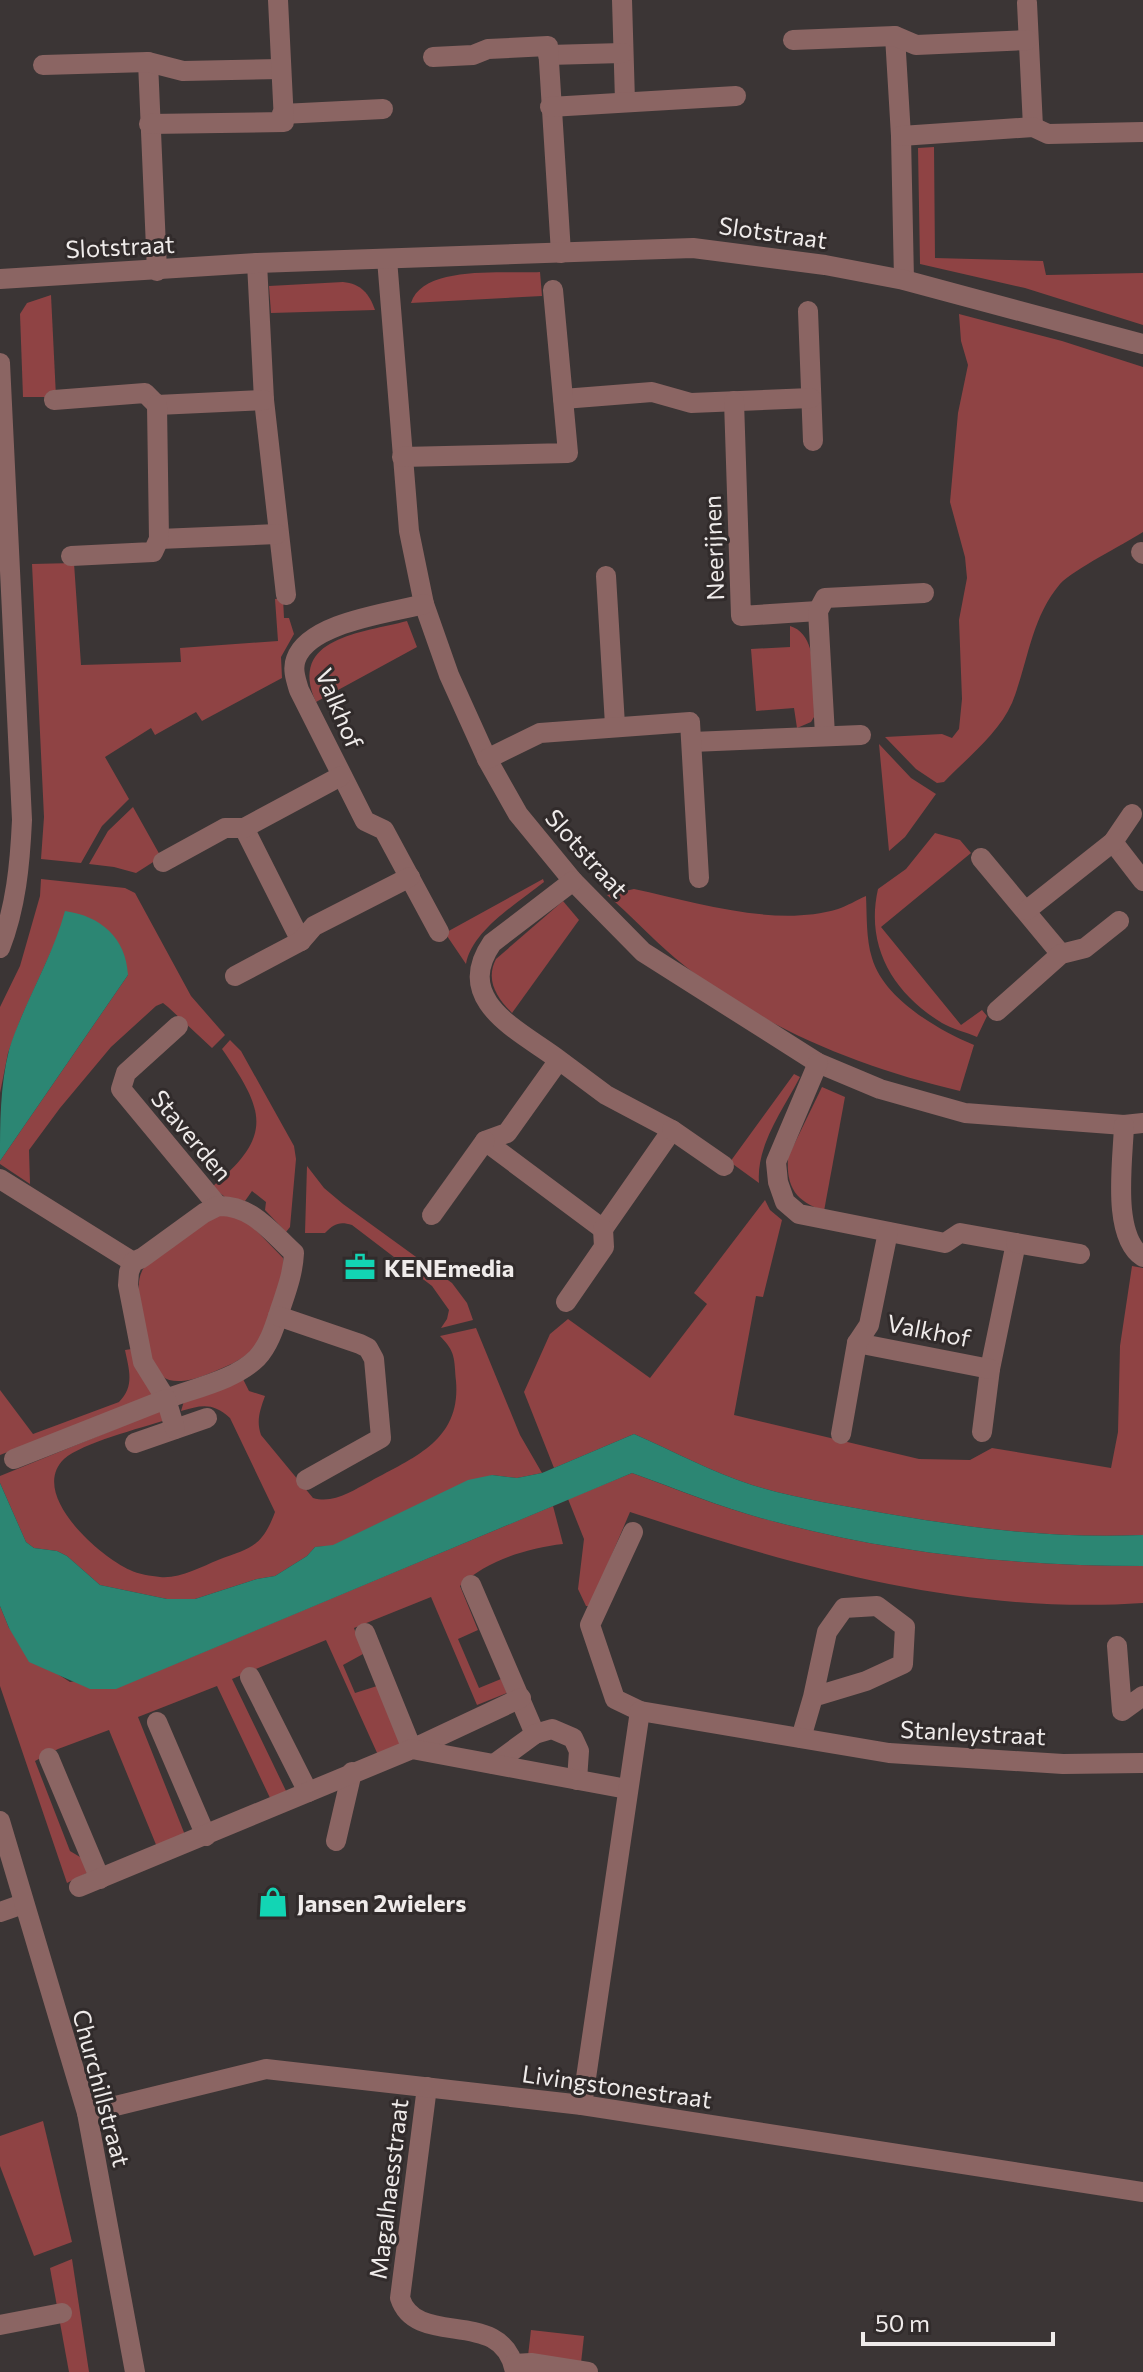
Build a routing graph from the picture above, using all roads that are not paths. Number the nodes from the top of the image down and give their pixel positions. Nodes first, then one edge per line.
1 (278, 0) edge
2 (622, 0) edge
3 (1027, 3) dead end
4 (895, 36) junction
5 (793, 40) dead end
6 (1028, 40) junction
7 (623, 53) junction
8 (548, 55) junction
9 (433, 57) dead end
10 (148, 62) junction
11 (43, 65) dead end
12 (280, 69) junction
13 (736, 96) dead end
14 (625, 101) junction
15 (550, 107) junction
16 (383, 109) dead end
17 (282, 114) junction
18 (149, 124) junction
19 (1033, 127) junction
20 (1143, 132) edge
21 (901, 136) junction
22 (561, 253) junction
23 (387, 259) junction
24 (257, 263) junction
25 (157, 271) junction
26 (0, 279) edge
27 (904, 280) junction
28 (553, 290) dead end
29 (808, 311) dead end
30 (1143, 344) edge
31 (0, 363) edge
32 (811, 398) junction
33 (563, 399) junction
34 (54, 400) dead end
35 (264, 400) junction
36 (734, 401) junction
37 (157, 405) junction
38 (813, 441) dead end
39 (402, 457) junction
40 (277, 534) junction
41 (159, 539) junction
42 (71, 556) dead end
43 (606, 576) dead end
44 (924, 593) dead end
45 (286, 595) dead end
46 (424, 604) junction
47 (818, 611) junction
48 (615, 725) junction
49 (825, 735) junction
50 (861, 735) dead end
51 (692, 742) junction
52 (487, 759) junction
53 (341, 776) junction
54 (1132, 814) dead end
55 (244, 828) junction
56 (1113, 842) junction
57 (981, 858) dead end
58 (163, 862) dead end
59 (410, 877) junction
60 (699, 878) dead end
61 (573, 881) junction
62 (1143, 881) edge
63 (1027, 910) junction
64 (1119, 921) dead end
65 (439, 932) dead end
66 (301, 941) junction
67 (0, 948) edge
68 (1061, 954) junction
69 (235, 976) dead end
70 (997, 1011) dead end
71 (178, 1026) dead end
72 (559, 1060) junction
73 (818, 1063) junction
74 (1134, 1124) edge
75 (672, 1130) junction
76 (485, 1141) junction
77 (724, 1166) dead end
78 (0, 1179) edge
79 (218, 1206) junction
80 (432, 1215) dead end
81 (603, 1229) junction
82 (888, 1232) junction
83 (1016, 1243) junction
84 (1080, 1254) dead end
85 (1143, 1257) edge
86 (133, 1262) junction
87 (566, 1302) dead end
88 (278, 1316) junction
89 (857, 1343) junction
90 (990, 1369) junction
91 (166, 1399) junction
92 (207, 1418) dead end
93 (175, 1429) junction
94 (982, 1432) dead end
95 (841, 1434) dead end
96 (135, 1443) dead end
97 (14, 1459) dead end
98 (306, 1480) dead end
99 (633, 1532) dead end
100 (471, 1585) dead end
101 (365, 1633) dead end
102 (1117, 1646) dead end
103 (250, 1677) dead end
104 (1143, 1696) edge
105 (813, 1697) junction
106 (521, 1698) junction
107 (640, 1711) junction
108 (157, 1722) dead end
109 (535, 1734) junction
110 (801, 1738) junction
111 (412, 1749) junction
112 (49, 1758) dead end
113 (1143, 1763) edge
114 (494, 1764) junction
115 (352, 1772) junction
116 (577, 1780) junction
117 (627, 1789) junction
118 (308, 1792) junction
119 (0, 1821) edge
120 (206, 1836) junction
121 (336, 1841) dead end
122 (100, 1879) junction
123 (79, 1887) dead end
124 (23, 1904) junction
125 (0, 1912) edge
126 (427, 2087) junction
127 (582, 2105) junction
128 (87, 2113) junction
129 (1143, 2192) edge
130 (62, 2313) dead end
131 (0, 2325) edge
132 (515, 2368) edge
133 (135, 2372) edge
134 (588, 2372) edge

1 - 12 street
2 - 7 street
3 - 6 street
4 - 5 street
4 - 6 street
4 - 21 street
6 - 19 street
7 - 8 street
7 - 14 street
8 - 9 street
8 - 15 street
10 - 11 street
10 - 12 street
10 - 18 street
12 - 17 street
13 - 14 street
14 - 15 street
15 - 22 street
16 - 17 street
17 - 18 street
18 - 25 street
19 - 20 street
19 - 21 street
21 - 27 street
22 - 23 street, Slotstraat
22 - 27 street, Slotstraat
23 - 24 street, Slotstraat
23 - 39 street, Slotstraat
24 - 25 street, Slotstraat
24 - 35 street
25 - 26 street, Slotstraat
27 - 30 street, Slotstraat
28 - 33 street
29 - 32 street
31 - 67 street
32 - 36 street
32 - 38 street
33 - 36 street
33 - 39 street
34 - 37 street
35 - 37 street
35 - 40 street
36 - 47 street, Neerijnen
37 - 41 street
39 - 46 street, Slotstraat
40 - 41 street
40 - 45 street
41 - 42 street
43 - 48 street
44 - 47 street, Neerijnen
46 - 52 street, Slotstraat
46 - 53 street, Valkhof
47 - 49 street
48 - 51 street
48 - 52 street
49 - 50 street
49 - 51 street
51 - 60 street
52 - 61 street, Slotstraat
53 - 55 street, Valkhof
53 - 59 street, Valkhof
54 - 56 street
55 - 58 street, Valkhof
55 - 66 street
56 - 62 street
56 - 63 street
57 - 63 street
59 - 65 street, Valkhof
59 - 66 street
61 - 72 street
61 - 73 street, Slotstraat
63 - 68 street
64 - 68 street
66 - 69 street
68 - 70 street
71 - 79 street, Staverden
72 - 75 street
72 - 76 street
73 - 74 street, Slotstraat
73 - 82 street
74 - 85 street
75 - 77 street
75 - 81 street
76 - 80 street
76 - 81 street
78 - 86 street
79 - 86 street, Staverden
79 - 88 street, Staverden
81 - 87 street
82 - 83 street
82 - 89 street, Valkhof
83 - 84 street
83 - 90 street, Valkhof
86 - 91 street
88 - 91 street, Staverden
88 - 98 street
89 - 90 street, Valkhof
89 - 95 street, Valkhof
90 - 94 street, Valkhof
91 - 93 street
91 - 97 street, Staverden
92 - 93 street
93 - 96 street
99 - 107 street, Stanleystraat
100 - 106 street
101 - 111 street
102 - 104 street
103 - 118 street
105 - 105 street
105 - 110 street
106 - 109 street
106 - 111 street
107 - 110 street, Stanleystraat
107 - 117 street
108 - 120 street
109 - 114 street
109 - 116 street
110 - 113 street, Stanleystraat
111 - 114 street
111 - 115 street
112 - 122 street
114 - 116 street
115 - 118 street
115 - 121 street
116 - 117 street
117 - 127 street
118 - 120 street
119 - 124 street, Churchillstraat
120 - 122 street
122 - 123 street
124 - 125 street
124 - 128 street, Churchillstraat
126 - 127 street, Livingstonestraat
126 - 128 street, Livingstonestraat
126 - 132 street, Magalhaesstraat
127 - 129 street, Livingstonestraat
128 - 133 street, Churchillstraat
130 - 131 street
132 - 134 street, Magalhaesstraat

